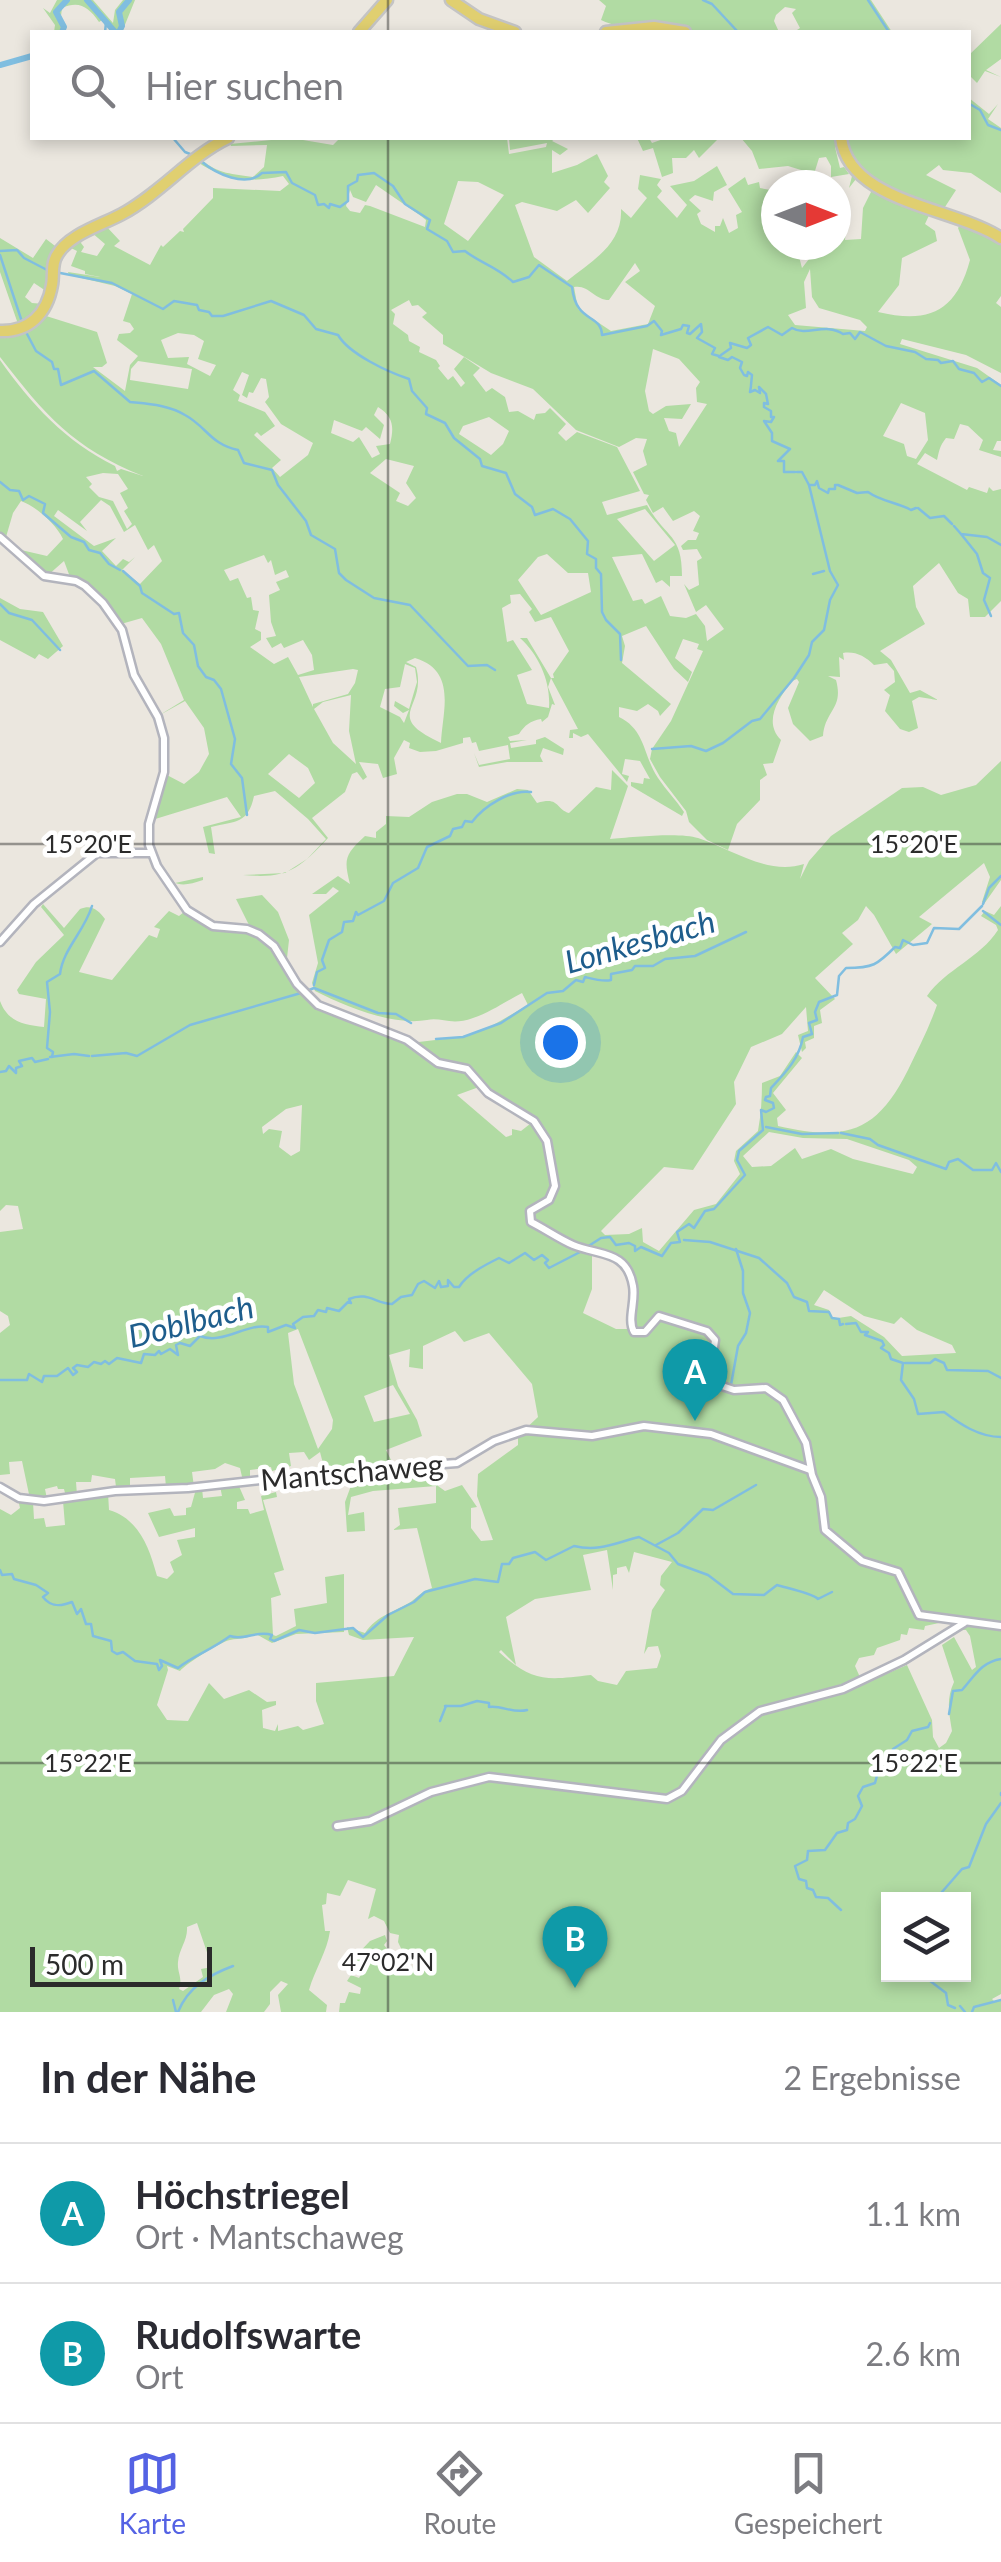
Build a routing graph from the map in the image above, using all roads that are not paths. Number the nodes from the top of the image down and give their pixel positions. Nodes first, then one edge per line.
1 (387, 0) edge
2 (451, 0) edge
3 (360, 30) edge
4 (508, 30) edge
5 (625, 30) edge
6 (673, 30) edge
7 (225, 140) edge
8 (842, 140) edge
9 (1001, 238) edge
10 (0, 331) edge
11 (0, 537) edge
12 (151, 853) junction
13 (0, 942) edge
14 (811, 1471) junction
15 (0, 1487) edge
16 (964, 1622) junction
17 (1001, 1626) edge
18 (338, 1826) dead end

1 - 3 main road
2 - 4 main road
5 - 6 main road
7 - 10 main road
8 - 9 main road
11 - 12 street
12 - 13 street
12 - 14 street
14 - 15 street, Mantschaweg
14 - 16 street
16 - 17 street
16 - 18 street

